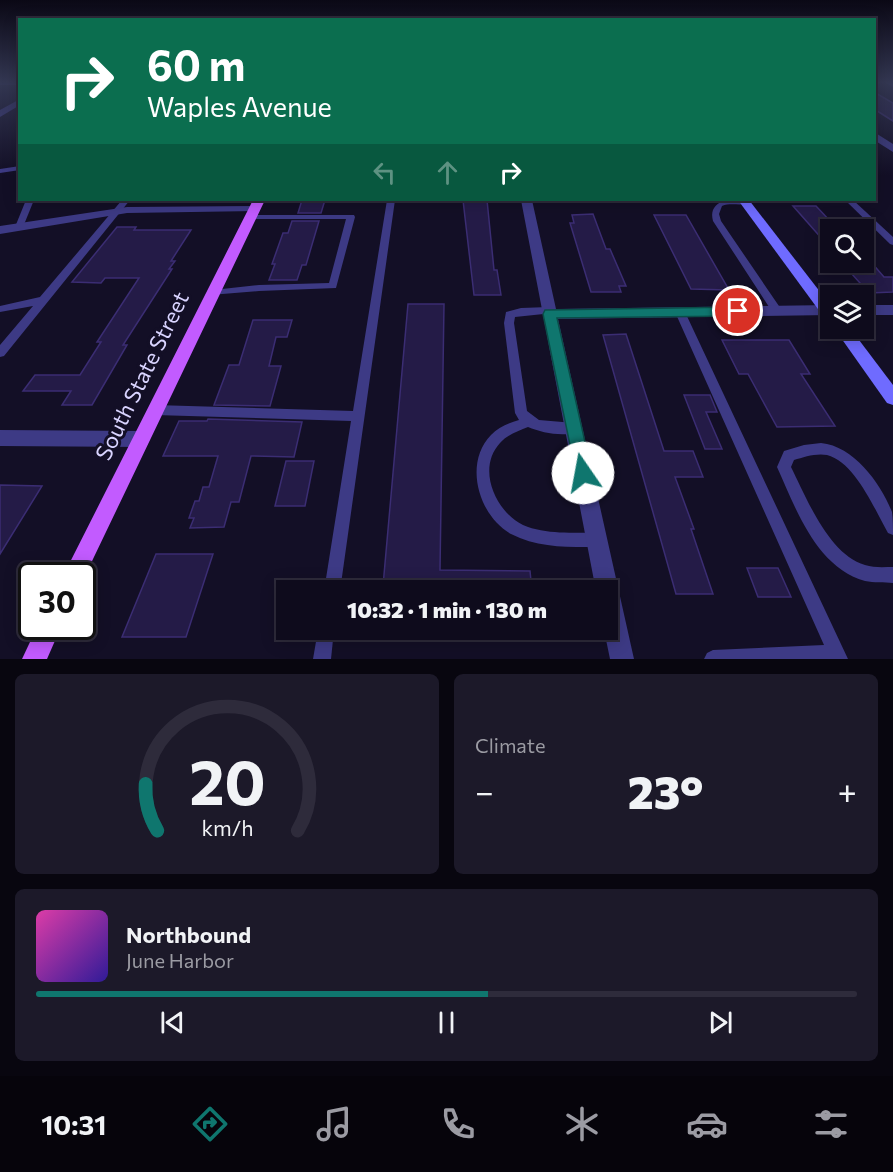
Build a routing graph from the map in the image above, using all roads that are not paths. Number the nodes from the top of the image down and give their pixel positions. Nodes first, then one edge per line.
1 (876, 136) edge
2 (893, 149) edge
3 (18, 168) edge
4 (0, 171) edge
5 (30, 201) edge
6 (125, 201) edge
7 (391, 201) edge
8 (526, 201) edge
9 (728, 201) joint
10 (745, 201) edge
11 (850, 201) edge
12 (254, 209) edge
13 (117, 211) junction
14 (19, 227) junction
15 (0, 230) edge
16 (893, 242) edge
17 (213, 293) junction
18 (820, 299) edge
19 (44, 300) junction
20 (0, 309) edge
21 (874, 310) edge
22 (893, 310) edge
23 (777, 311) junction
24 (549, 312) junction
25 (680, 312) junction
26 (820, 312) edge
27 (849, 339) edge
28 (0, 353) edge
29 (893, 398) edge
30 (155, 410) junction
31 (359, 416) junction
32 (527, 422) junction
33 (574, 428) junction
34 (0, 438) edge
35 (141, 439) junction
36 (893, 528) edge
37 (597, 540) junction
38 (81, 562) edge
39 (893, 574) edge
40 (334, 580) edge
41 (43, 640) edge
42 (325, 640) edge
43 (837, 656) edge
44 (34, 659) edge
45 (322, 659) edge
46 (622, 659) edge
47 (713, 659) edge

1 - 2 street
3 - 4 lane
5 - 14 lane
6 - 13 lane
7 - 31 lane
8 - 24 street
9 - 10 lane
9 - 23 lane
10 - 18 main road
11 - 16 lane
12 - 13 street
12 - 17 main road, South State Street
12 - 17 lane
13 - 14 street
13 - 19 lane
14 - 15 street
17 - 30 main road, South State Street
19 - 20 lane
19 - 28 lane
21 - 22 street
23 - 25 street
23 - 26 street
24 - 25 street
24 - 32 lane
24 - 33 street
25 - 43 lane
27 - 29 main road
30 - 31 lane
30 - 35 main road, South State Street
31 - 40 lane
32 - 33 lane
32 - 37 lane
33 - 37 street
34 - 35 street
35 - 38 main road, South State Street
36 - 39 lane
37 - 46 street
41 - 44 main road
42 - 45 lane
43 - 47 lane

